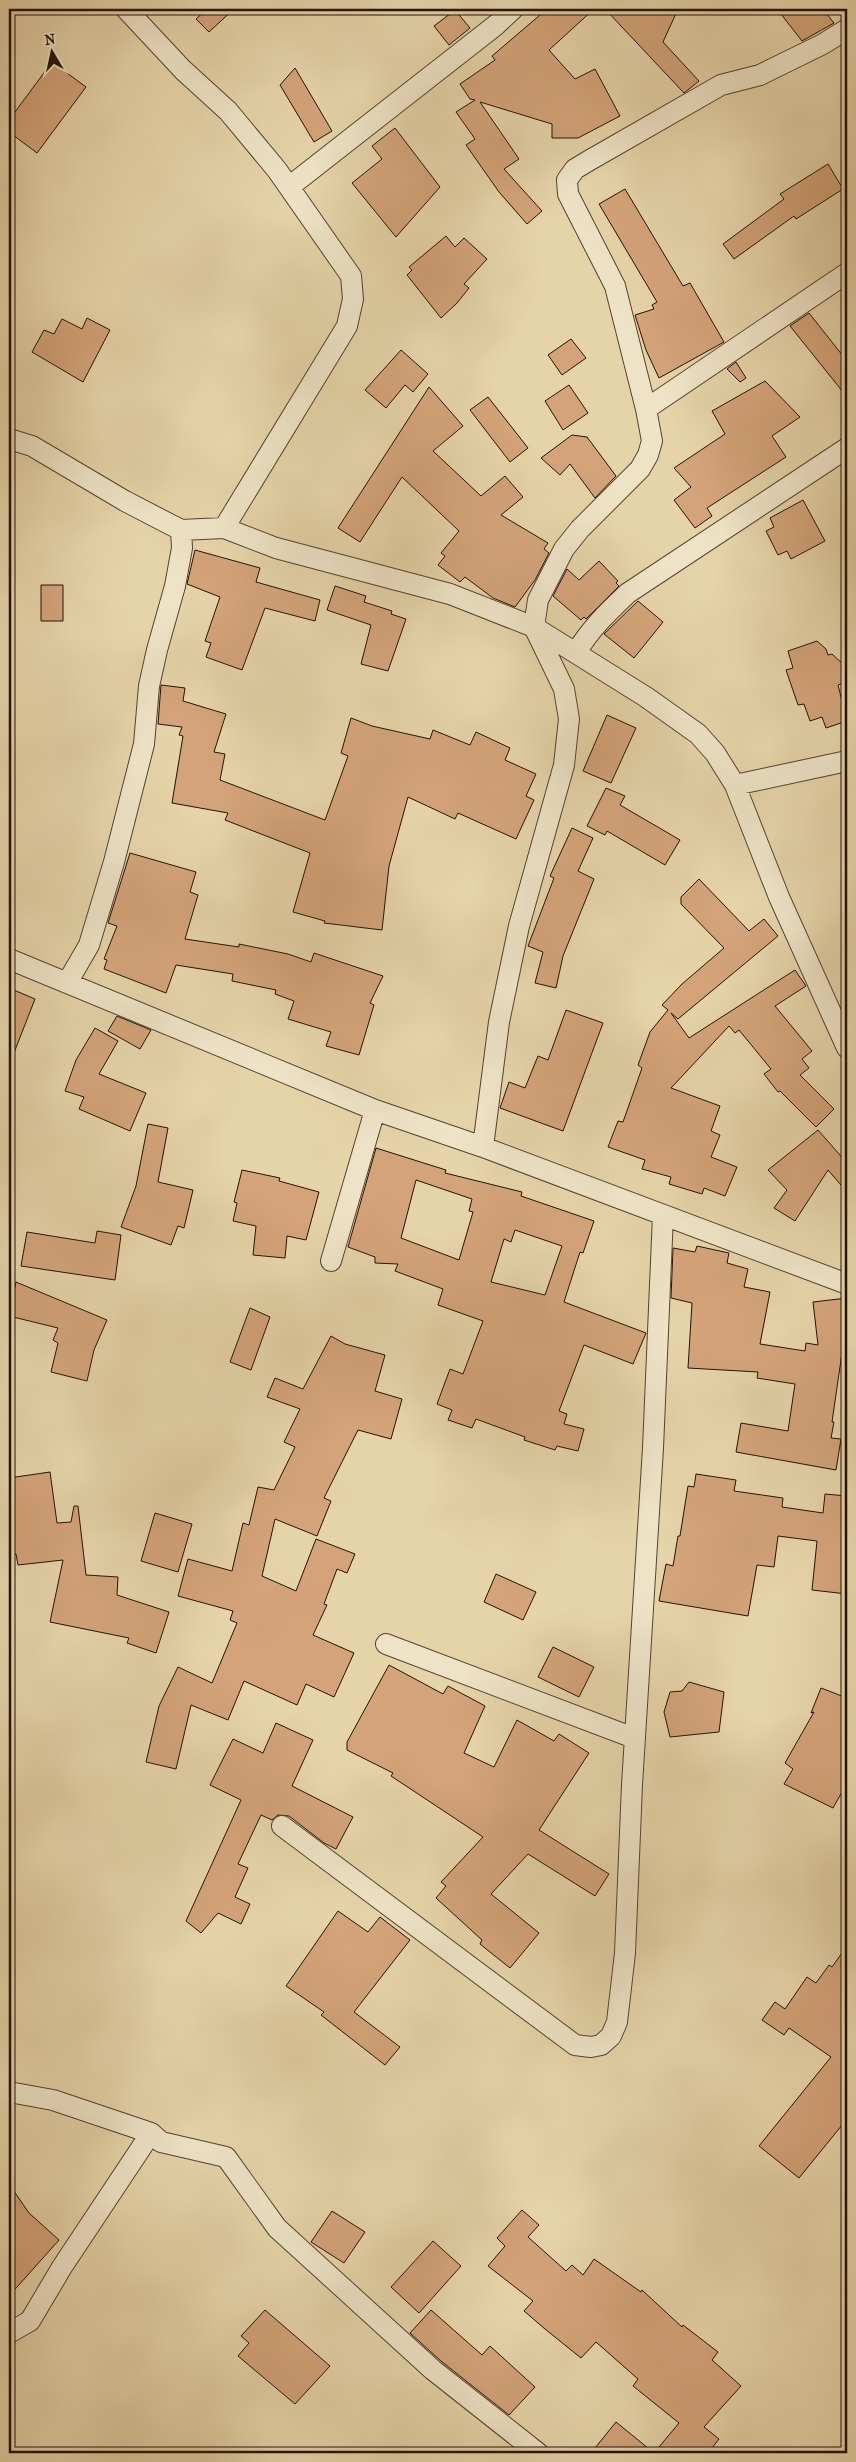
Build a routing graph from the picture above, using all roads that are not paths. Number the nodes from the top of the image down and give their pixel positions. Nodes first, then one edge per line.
1 (126, 9) edge
2 (513, 9) edge
3 (847, 29) edge
4 (289, 187) junction
5 (847, 273) edge
6 (646, 409) junction
7 (9, 439) edge
8 (847, 448) edge
9 (224, 528) junction
10 (181, 530) junction
11 (534, 627) junction
12 (576, 653) junction
13 (847, 761) edge
14 (735, 785) junction
15 (9, 959) edge
16 (67, 983) junction
17 (847, 1048) edge
18 (375, 1110) junction
19 (483, 1147) junction
20 (662, 1215) junction
21 (331, 1262) dead end
22 (847, 1284) edge
23 (386, 1644) dead end
24 (634, 1738) junction
25 (282, 1826) dead end
26 (9, 2092) edge
27 (151, 2133) junction
28 (9, 2333) edge
29 (538, 2453) edge

1 - 4 street
2 - 4 street
3 - 6 street
4 - 9 street
5 - 6 street
6 - 11 street
7 - 10 street
8 - 12 street
9 - 10 street
9 - 11 street
10 - 16 street
11 - 12 street
11 - 19 street
12 - 14 street
13 - 14 street
14 - 17 street
15 - 16 street
16 - 18 street
18 - 19 street
18 - 21 street
19 - 20 street
20 - 22 street
20 - 24 street
23 - 24 street
24 - 25 street
26 - 27 street
27 - 28 street
27 - 29 street

